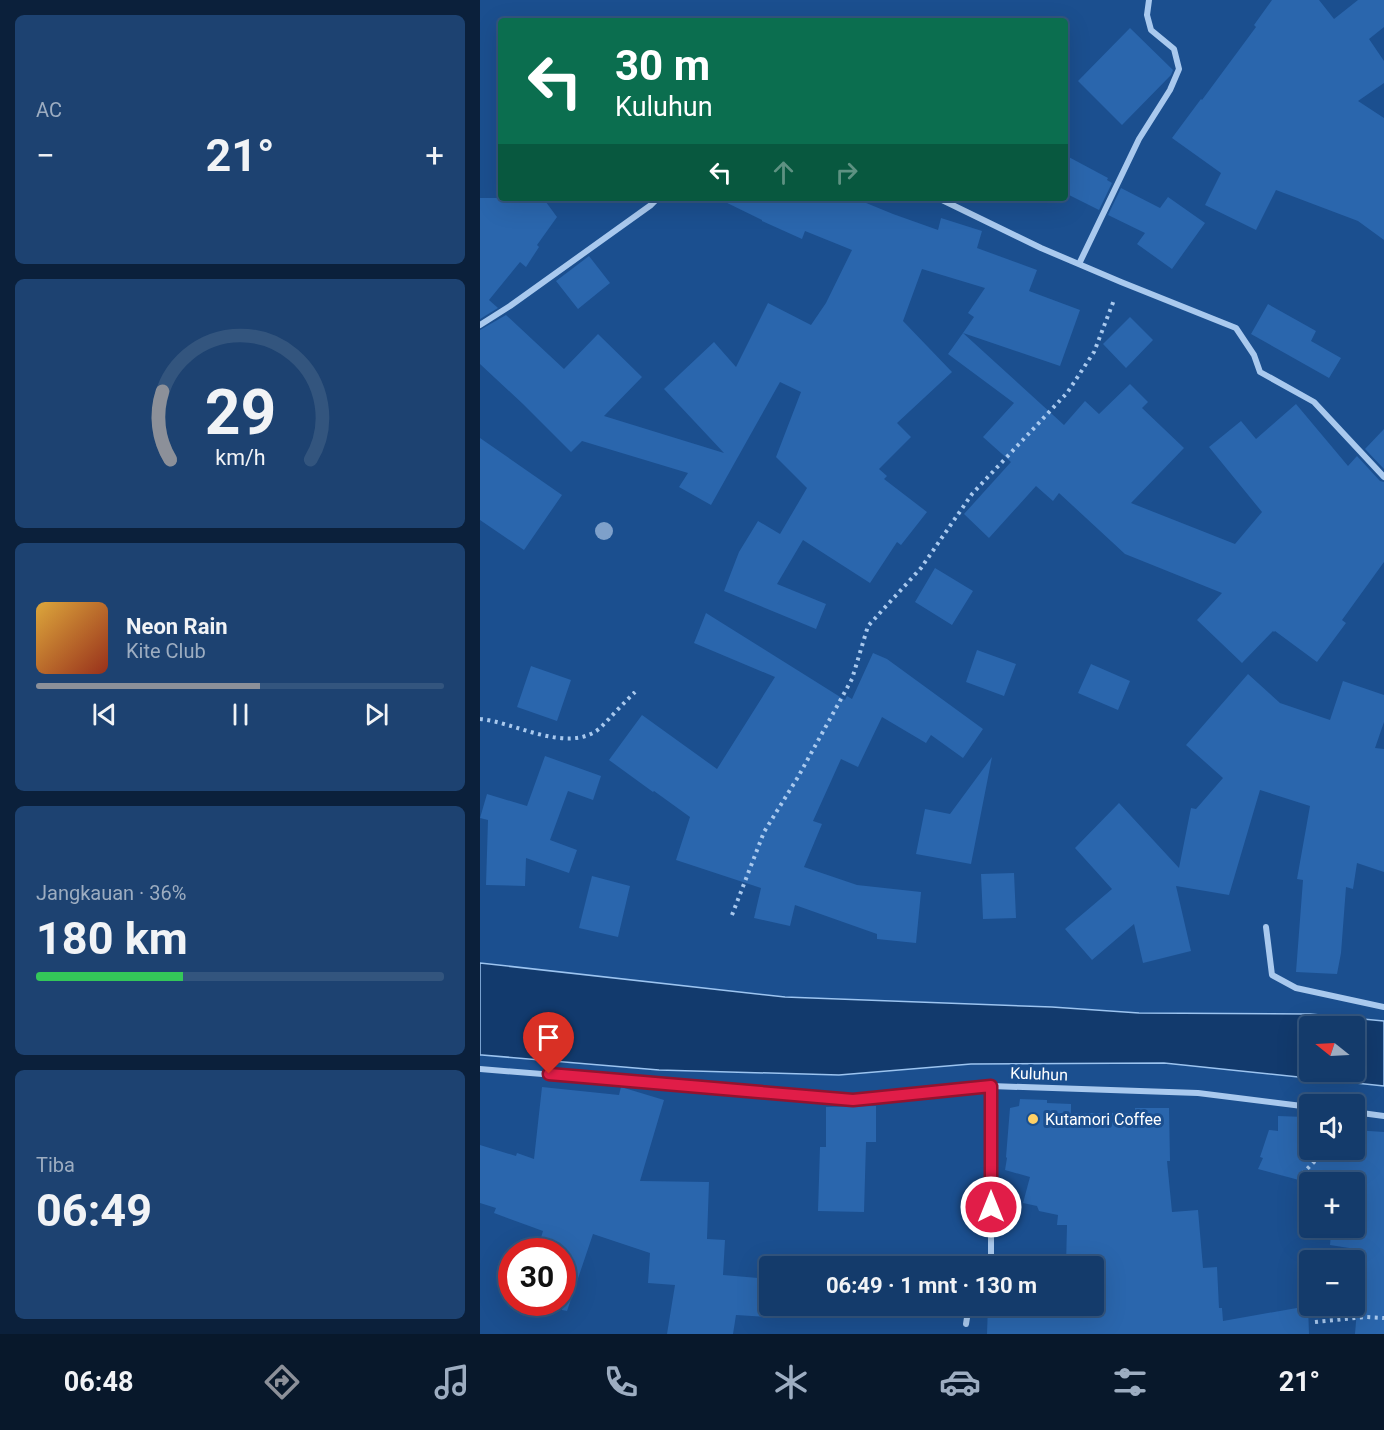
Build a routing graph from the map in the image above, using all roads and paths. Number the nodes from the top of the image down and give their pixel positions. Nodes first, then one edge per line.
1 (1149, 0) edge
2 (655, 201) edge
3 (944, 201) edge
4 (1079, 264) junction
5 (1121, 282) junction
6 (480, 325) edge
7 (1384, 477) edge
8 (635, 692) dead end
9 (480, 719) edge
10 (732, 915) dead end
11 (1266, 927) dead end
12 (1384, 1007) edge
13 (480, 1068) edge
14 (991, 1086) junction
15 (1299, 1106) edge
16 (1365, 1113) edge
17 (1384, 1116) edge
18 (1315, 1160) edge
19 (1304, 1172) edge
20 (991, 1256) edge
21 (967, 1316) edge
22 (1384, 1318) edge
23 (1315, 1322) dead end
24 (966, 1324) dead end

1 - 4 street
2 - 6 street
3 - 4 street
4 - 5 street
5 - 7 street
5 - 10 path
8 - 9 path
11 - 12 street
13 - 14 street, Kuluhun
14 - 15 street, Kuluhun
14 - 20 street
16 - 17 street
18 - 19 path
21 - 24 street
22 - 23 path

